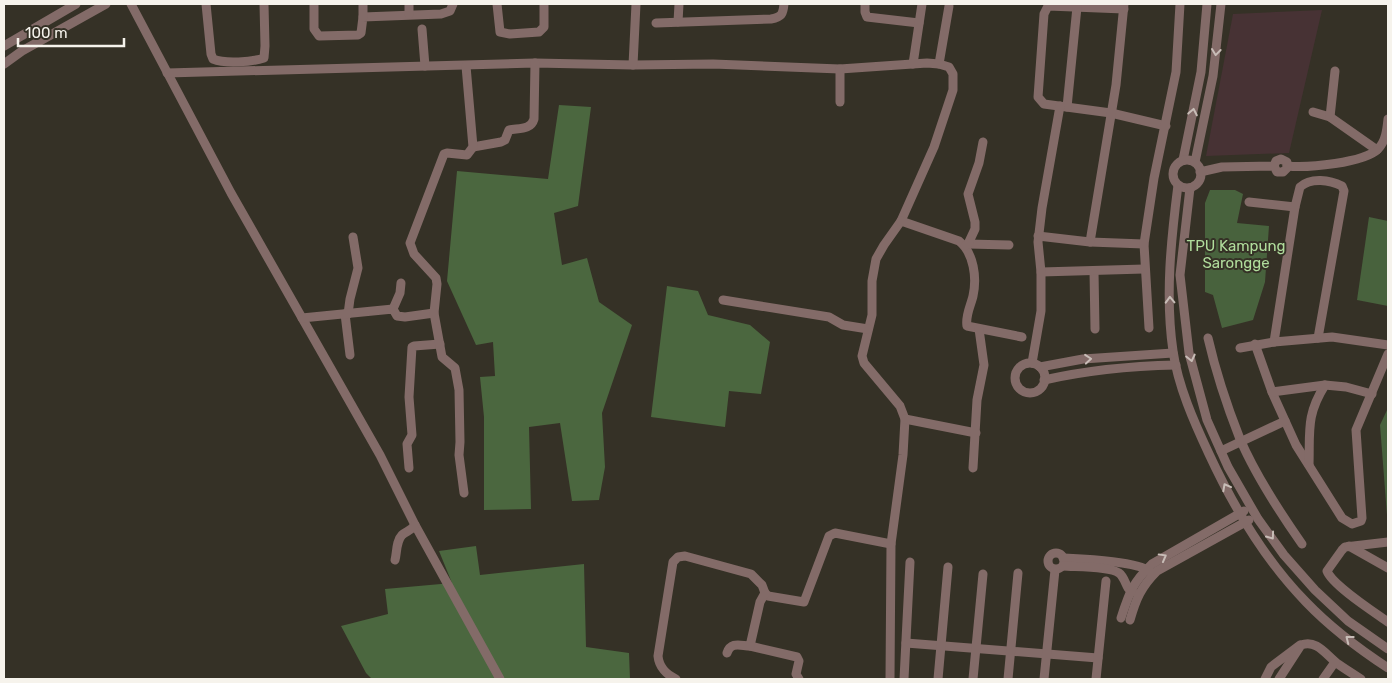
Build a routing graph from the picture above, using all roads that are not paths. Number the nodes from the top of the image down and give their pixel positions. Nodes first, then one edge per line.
1 (76, 4) edge
2 (106, 4) edge
3 (132, 4) edge
4 (206, 4) edge
5 (264, 4) edge
6 (314, 4) edge
7 (363, 4) edge
8 (409, 4) edge
9 (497, 4) edge
10 (544, 4) edge
11 (636, 4) edge
12 (679, 4) edge
13 (784, 4) edge
14 (865, 4) edge
15 (922, 4) edge
16 (1180, 4) edge
17 (1207, 4) edge
18 (1221, 4) edge
19 (949, 6) dead end
20 (1124, 6) edge
21 (452, 7) edge
22 (1077, 7) junction
23 (409, 14) junction
24 (363, 17) junction
25 (678, 22) junction
26 (919, 23) junction
27 (656, 24) dead end
28 (422, 29) dead end
29 (4, 46) edge
30 (535, 63) junction
31 (4, 64) edge
32 (913, 64) junction
33 (939, 64) junction
34 (633, 65) junction
35 (425, 66) junction
36 (466, 66) junction
37 (840, 69) junction
38 (1335, 72) dead end
39 (167, 74) junction
40 (840, 102) dead end
41 (1063, 106) junction
42 (1314, 112) dead end
43 (1111, 113) junction
44 (1330, 117) junction
45 (1388, 119) edge
46 (1166, 126) junction
47 (983, 142) dead end
48 (474, 147) junction
49 (1382, 147) edge
50 (1183, 160) junction
51 (1194, 162) junction
52 (1200, 172) junction
53 (1178, 185) junction
54 (1190, 188) junction
55 (1250, 202) dead end
56 (1295, 206) junction
57 (901, 221) junction
58 (1038, 236) junction
59 (353, 237) dead end
60 (1090, 242) junction
61 (1144, 244) junction
62 (967, 245) junction
63 (1009, 245) dead end
64 (1144, 269) junction
65 (1094, 271) junction
66 (1041, 272) junction
67 (401, 283) dead end
68 (723, 300) dead end
69 (393, 309) junction
70 (434, 312) junction
71 (347, 314) junction
72 (302, 318) junction
73 (1185, 324) junction
74 (1171, 326) junction
75 (1149, 328) dead end
76 (868, 329) junction
77 (979, 329) junction
78 (1095, 330) dead end
79 (1022, 337) dead end
80 (1208, 338) dead end
81 (1318, 338) junction
82 (1274, 342) junction
83 (440, 344) junction
84 (1255, 344) junction
85 (1388, 345) edge
86 (1240, 348) dead end
87 (1173, 352) junction
88 (1388, 354) edge
89 (350, 355) dead end
90 (1112, 357) junction
91 (1036, 365) junction
92 (1176, 365) junction
93 (1112, 368) junction
94 (1044, 380) junction
95 (1325, 385) junction
96 (1272, 392) junction
97 (1372, 394) junction
98 (905, 419) junction
99 (1284, 421) junction
100 (976, 433) junction
101 (1241, 441) junction
102 (1221, 451) junction
103 (1309, 465) junction
104 (409, 468) dead end
105 (973, 468) dead end
106 (464, 493) dead end
107 (1254, 512) junction
108 (1242, 518) junction
109 (413, 528) junction
110 (1388, 542) edge
111 (890, 544) junction
112 (1302, 544) dead end
113 (1349, 546) junction
114 (395, 560) dead end
115 (910, 562) dead end
116 (1060, 565) junction
117 (948, 567) dead end
118 (1388, 568) edge
119 (1150, 572) junction
120 (1018, 573) dead end
121 (983, 574) dead end
122 (1106, 581) dead end
123 (765, 593) junction
124 (1133, 593) junction
125 (1126, 619) dead end
126 (1388, 622) edge
127 (906, 643) junction
128 (941, 645) junction
129 (1301, 645) junction
130 (750, 646) junction
131 (976, 648) junction
132 (1388, 649) edge
133 (1011, 651) junction
134 (727, 653) dead end
135 (1047, 654) junction
136 (1098, 658) junction
137 (1335, 662) junction
138 (1388, 668) edge
139 (500, 679) edge
140 (676, 679) edge
141 (800, 679) edge
142 (890, 679) edge
143 (904, 679) edge
144 (938, 679) edge
145 (973, 679) edge
146 (1008, 679) edge
147 (1044, 679) edge
148 (1096, 679) edge
149 (1265, 679) edge
150 (1279, 679) edge
151 (1323, 679) edge
152 (1361, 679) edge

1 - 29 street
2 - 31 street
3 - 39 street
4 - 5 street
6 - 24 street
7 - 24 street
8 - 23 street
9 - 10 street
11 - 34 street
12 - 25 street
13 - 25 street
14 - 26 street
15 - 26 street
16 - 46 street
50 -> 17 street
18 -> 51 street
19 - 33 street
20 - 22 street
20 - 43 street
21 - 23 street
22 - 41 street
22 - 41 street
23 - 24 street
25 - 27 street
26 - 32 street
28 - 35 street
30 - 34 street
30 - 36 street
30 - 48 street
32 - 33 street
32 - 37 street
33 - 57 street
34 - 37 street
35 - 36 street
35 - 39 street
36 - 48 street
37 - 40 street
38 - 44 street
39 - 72 street
41 - 43 street
41 - 58 street
42 - 44 street
43 - 46 street
43 - 60 street
44 - 49 street
45 - 49 street
46 - 61 street
47 - 62 street
48 - 70 street
49 - 52 street
50 - 51 street
50 - 53 street
51 - 52 street
52 - 54 street
53 - 54 street
74 -> 53 street
54 - 73 street
55 - 56 street
56 - 81 street
56 - 82 street
57 - 62 street
57 - 76 street
58 - 60 street
58 - 66 street
59 - 71 street
60 - 61 street
61 - 64 street
62 - 63 street
62 - 77 street
64 - 65 street
64 - 75 street
65 - 66 street
65 - 78 street
66 - 91 street
67 - 69 street
68 - 76 street
69 - 70 street
69 - 71 street
70 - 83 street
71 - 72 street
71 - 89 street
72 - 109 street
73 - 74 street
73 -> 102 street
74 - 87 street
76 - 98 street
77 - 79 street
77 - 100 street
80 - 101 street
81 - 82 street
81 - 85 street
82 - 84 street
83 - 104 street
83 - 106 street
84 - 86 street
84 - 96 street
87 - 90 street
87 - 92 street
88 - 97 street
91 -> 90 street
90 - 93 street
91 - 94 street
91 - 94 street
92 - 93 street
108 -> 92 street
93 - 94 street
95 - 96 street
95 - 97 street
95 - 103 street
96 - 99 street
97 - 103 street
98 - 100 street
98 - 111 street
99 - 101 street
99 - 103 street
100 - 105 street
101 - 102 street
101 - 112 street
102 - 107 street
107 - 108 street
107 -> 132 street
108 - 119 street
138 -> 108 street
109 - 114 street
109 - 139 street
110 - 113 street
111 - 123 street
111 - 142 street
113 - 118 street
113 - 126 street
115 - 127 street
116 - 119 street
116 - 124 street
116 - 135 street
117 - 128 street
119 - 124 street
120 - 133 street
121 - 131 street
122 - 136 street
123 - 130 street
123 - 140 street
124 - 125 street
127 - 128 street
127 - 143 street
128 - 131 street
128 - 144 street
129 - 137 street
129 - 149 street
129 - 150 street
130 - 134 street
130 - 141 street
131 - 133 street
131 - 145 street
133 - 135 street
133 - 146 street
135 - 136 street
135 - 147 street
136 - 148 street
137 - 151 street
137 - 152 street

